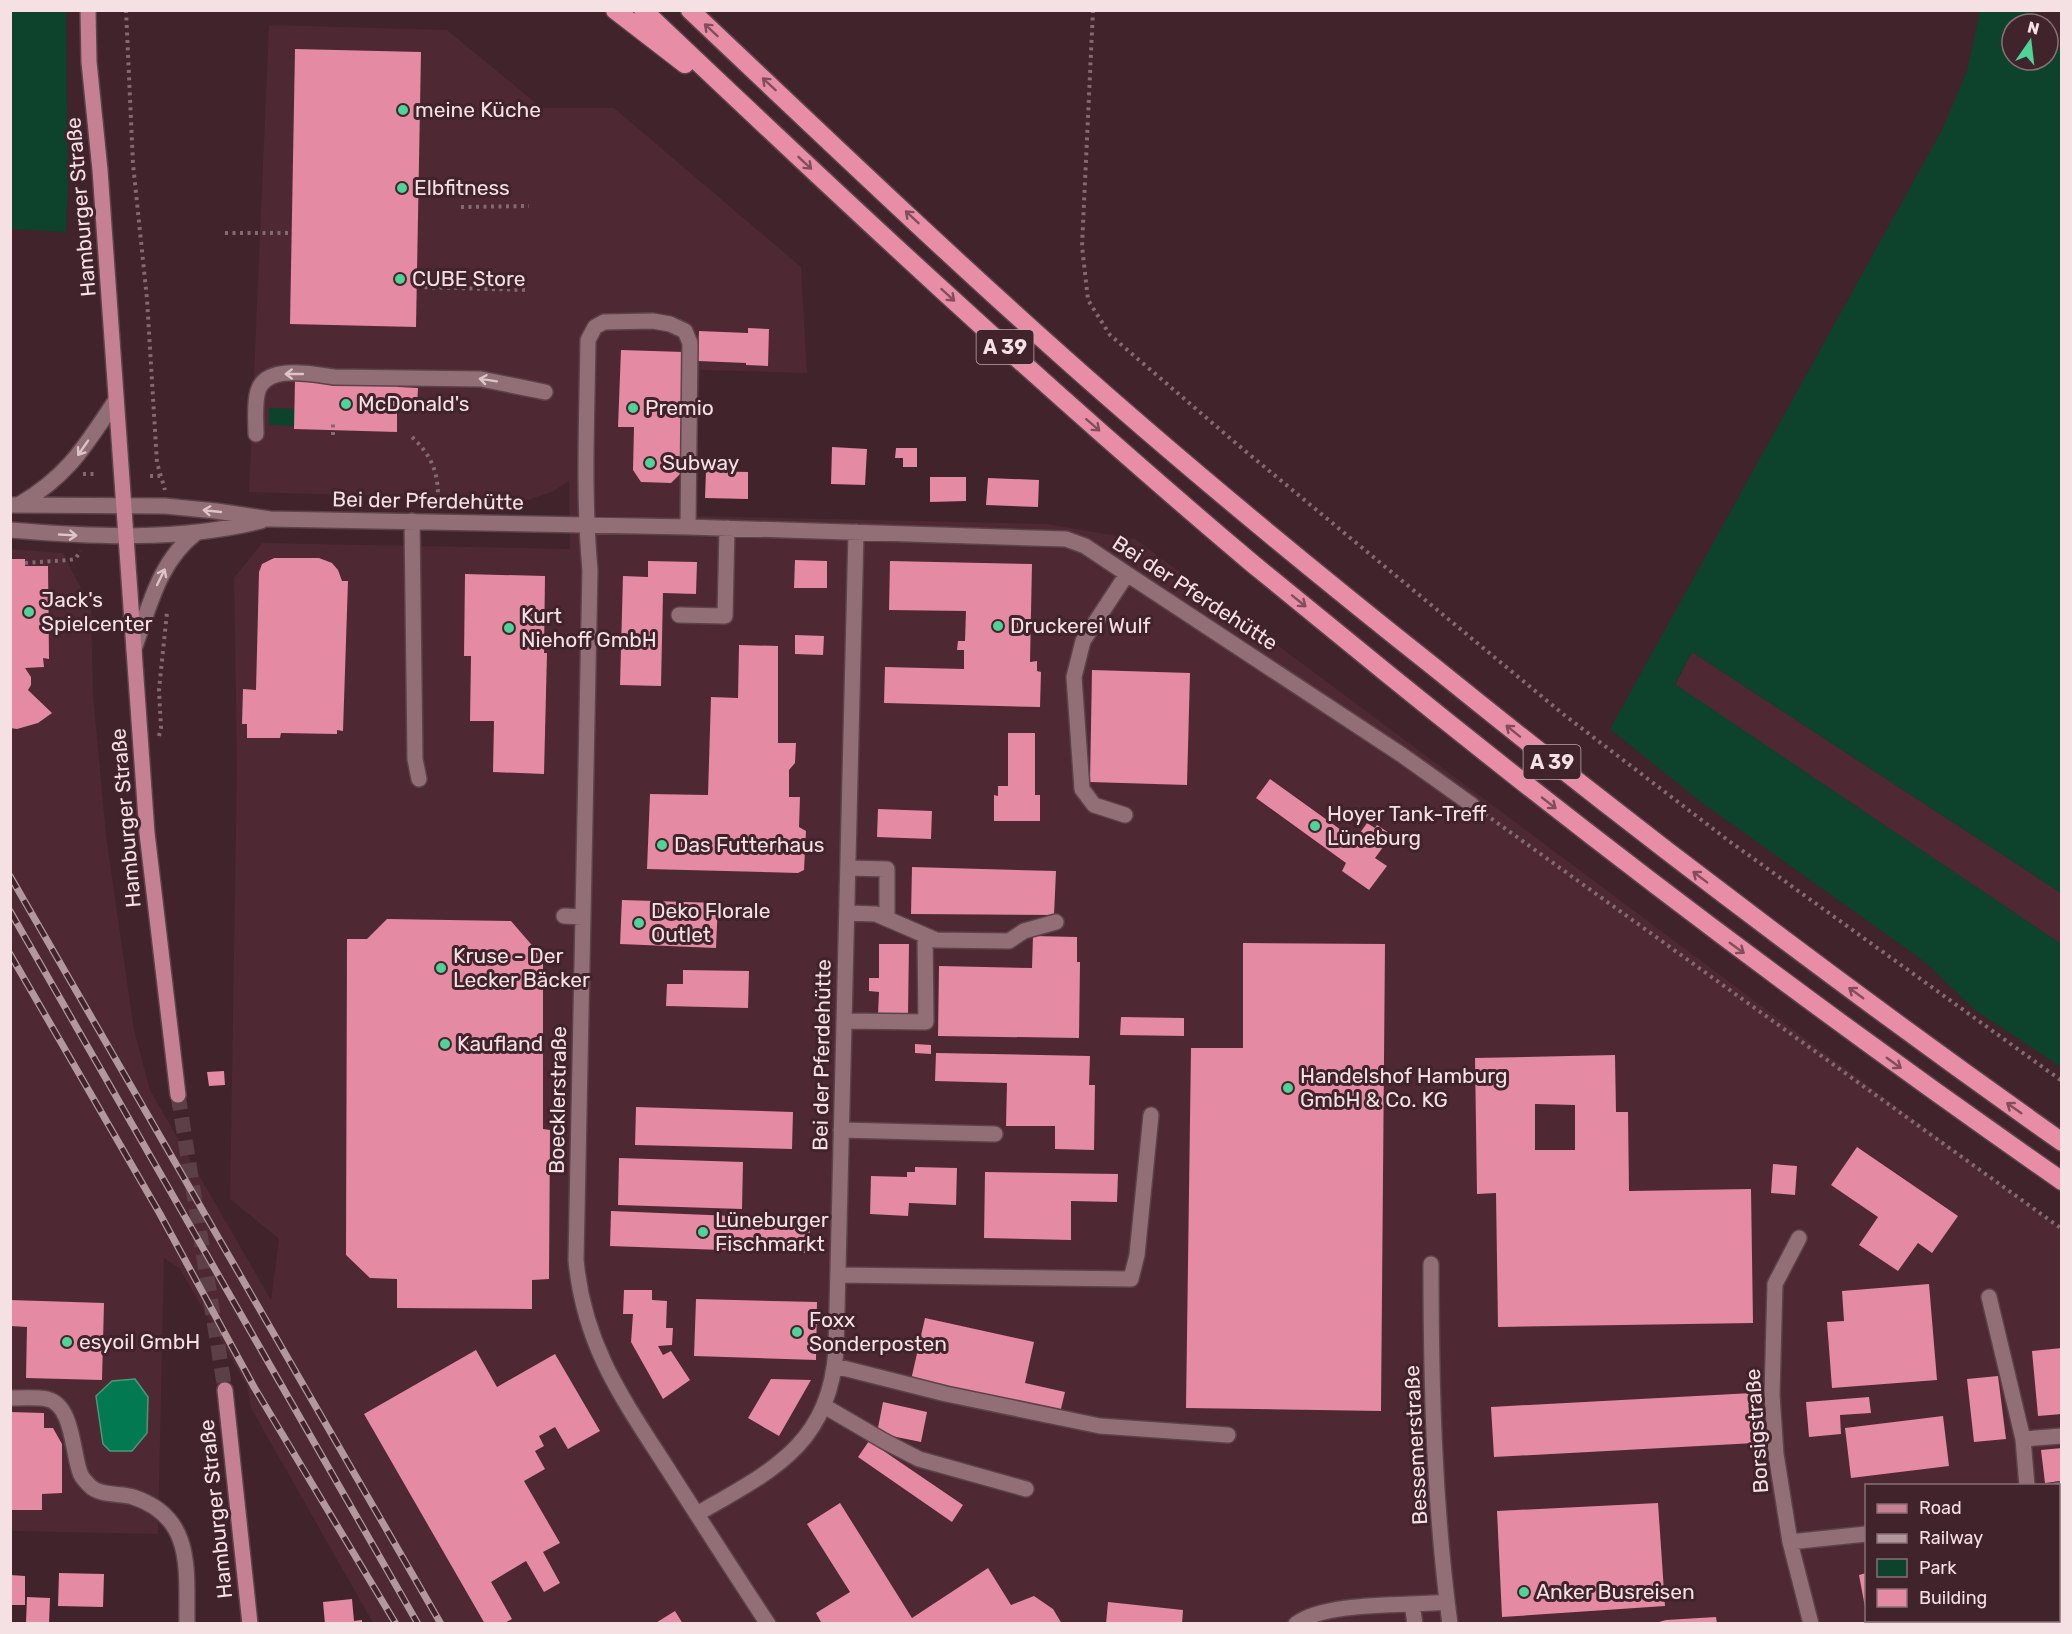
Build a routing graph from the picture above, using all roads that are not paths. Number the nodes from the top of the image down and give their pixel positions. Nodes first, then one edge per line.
1 (88, 10) edge
2 (615, 10) edge
3 (643, 10) edge
4 (690, 10) edge
5 (762, 123) junction
6 (546, 392) dead end
7 (116, 399) junction
8 (256, 434) dead end
9 (15, 505) edge
10 (123, 505) junction
11 (270, 519) junction
12 (412, 521) junction
13 (586, 525) junction
14 (688, 527) junction
15 (728, 528) junction
16 (10, 530) edge
17 (856, 532) junction
18 (196, 534) junction
19 (125, 536) junction
20 (1127, 574) junction
21 (679, 615) dead end
22 (133, 651) junction
23 (419, 778) dead end
24 (1472, 805) road end
25 (1125, 815) dead end
26 (848, 868) junction
27 (847, 913) junction
28 (564, 916) dead end
29 (583, 917) junction
30 (887, 918) junction
31 (1056, 922) dead end
32 (925, 935) junction
33 (844, 1021) junction
34 (178, 1095) tunnel mouth
35 (1151, 1115) dead end
36 (842, 1130) junction
37 (994, 1134) dead end
38 (2061, 1142) edge
39 (2061, 1180) edge
40 (1799, 1238) dead end
41 (1431, 1264) dead end
42 (838, 1275) junction
43 (1989, 1297) dead end
44 (835, 1366) junction
45 (225, 1390) tunnel mouth
46 (10, 1398) edge
47 (824, 1406) junction
48 (1228, 1435) dead end
49 (2061, 1436) edge
50 (2023, 1439) junction
51 (2027, 1484) edge
52 (1026, 1489) dead end
53 (697, 1514) junction
54 (1865, 1534) edge
55 (1790, 1542) junction
56 (1447, 1602) junction
57 (1412, 1604) junction
58 (187, 1623) edge
59 (250, 1623) edge
60 (768, 1623) edge
61 (1296, 1623) edge
62 (1415, 1623) edge
63 (1450, 1623) edge
64 (1811, 1623) edge

1 - 7 main road, Hamburger Straße
2 - 5 highway
3 - 5 highway, A 39
38 -> 4 highway, A 39
5 -> 39 highway, A 39
6 -> 8 street
7 -> 9 street
7 - 10 main road, Hamburger Straße
9 - 10 street
11 -> 10 street, Bei der Pferdehütte
10 - 19 main road, Hamburger Straße
11 - 12 street, Bei der Pferdehütte
11 - 18 street, Bei der Pferdehütte
12 - 13 street, Bei der Pferdehütte
12 - 23 street
13 - 14 street, Bei der Pferdehütte
13 - 14 street
13 - 29 street, Boecklerstraße
14 - 15 street, Bei der Pferdehütte
15 - 17 street, Bei der Pferdehütte
15 - 21 street
16 -> 19 street
17 - 20 street, Bei der Pferdehütte
17 - 26 street, Bei der Pferdehütte
18 - 19 street, Bei der Pferdehütte
22 -> 18 street
19 - 22 main road, Hamburger Straße
20 - 24 street, Bei der Pferdehütte
20 - 25 street
22 - 34 main road, Hamburger Straße
26 - 27 street, Bei der Pferdehütte
26 - 30 street
27 - 30 street
27 - 33 street, Bei der Pferdehütte
28 - 29 street
29 - 53 street, Boecklerstraße
30 - 32 street
31 - 32 street
32 - 33 street
33 - 36 street, Bei der Pferdehütte
35 - 42 street
36 - 37 street
36 - 42 street, Bei der Pferdehütte
40 - 55 street, Borsigstraße
41 - 56 street, Bessemerstraße
42 - 44 street, Bei der Pferdehütte
43 - 50 street
44 - 47 street, Bei der Pferdehütte
44 - 48 street
45 - 59 main road, Hamburger Straße
46 - 58 street, Hamburger Straße
47 - 52 street
47 - 53 street, Bei der Pferdehütte
49 - 50 street
50 - 51 street
53 - 60 street, Boecklerstraße
54 - 55 street
55 - 64 street, Borsigstraße
56 - 57 street
56 - 63 street, Bessemerstraße
57 - 61 street
57 - 62 street

